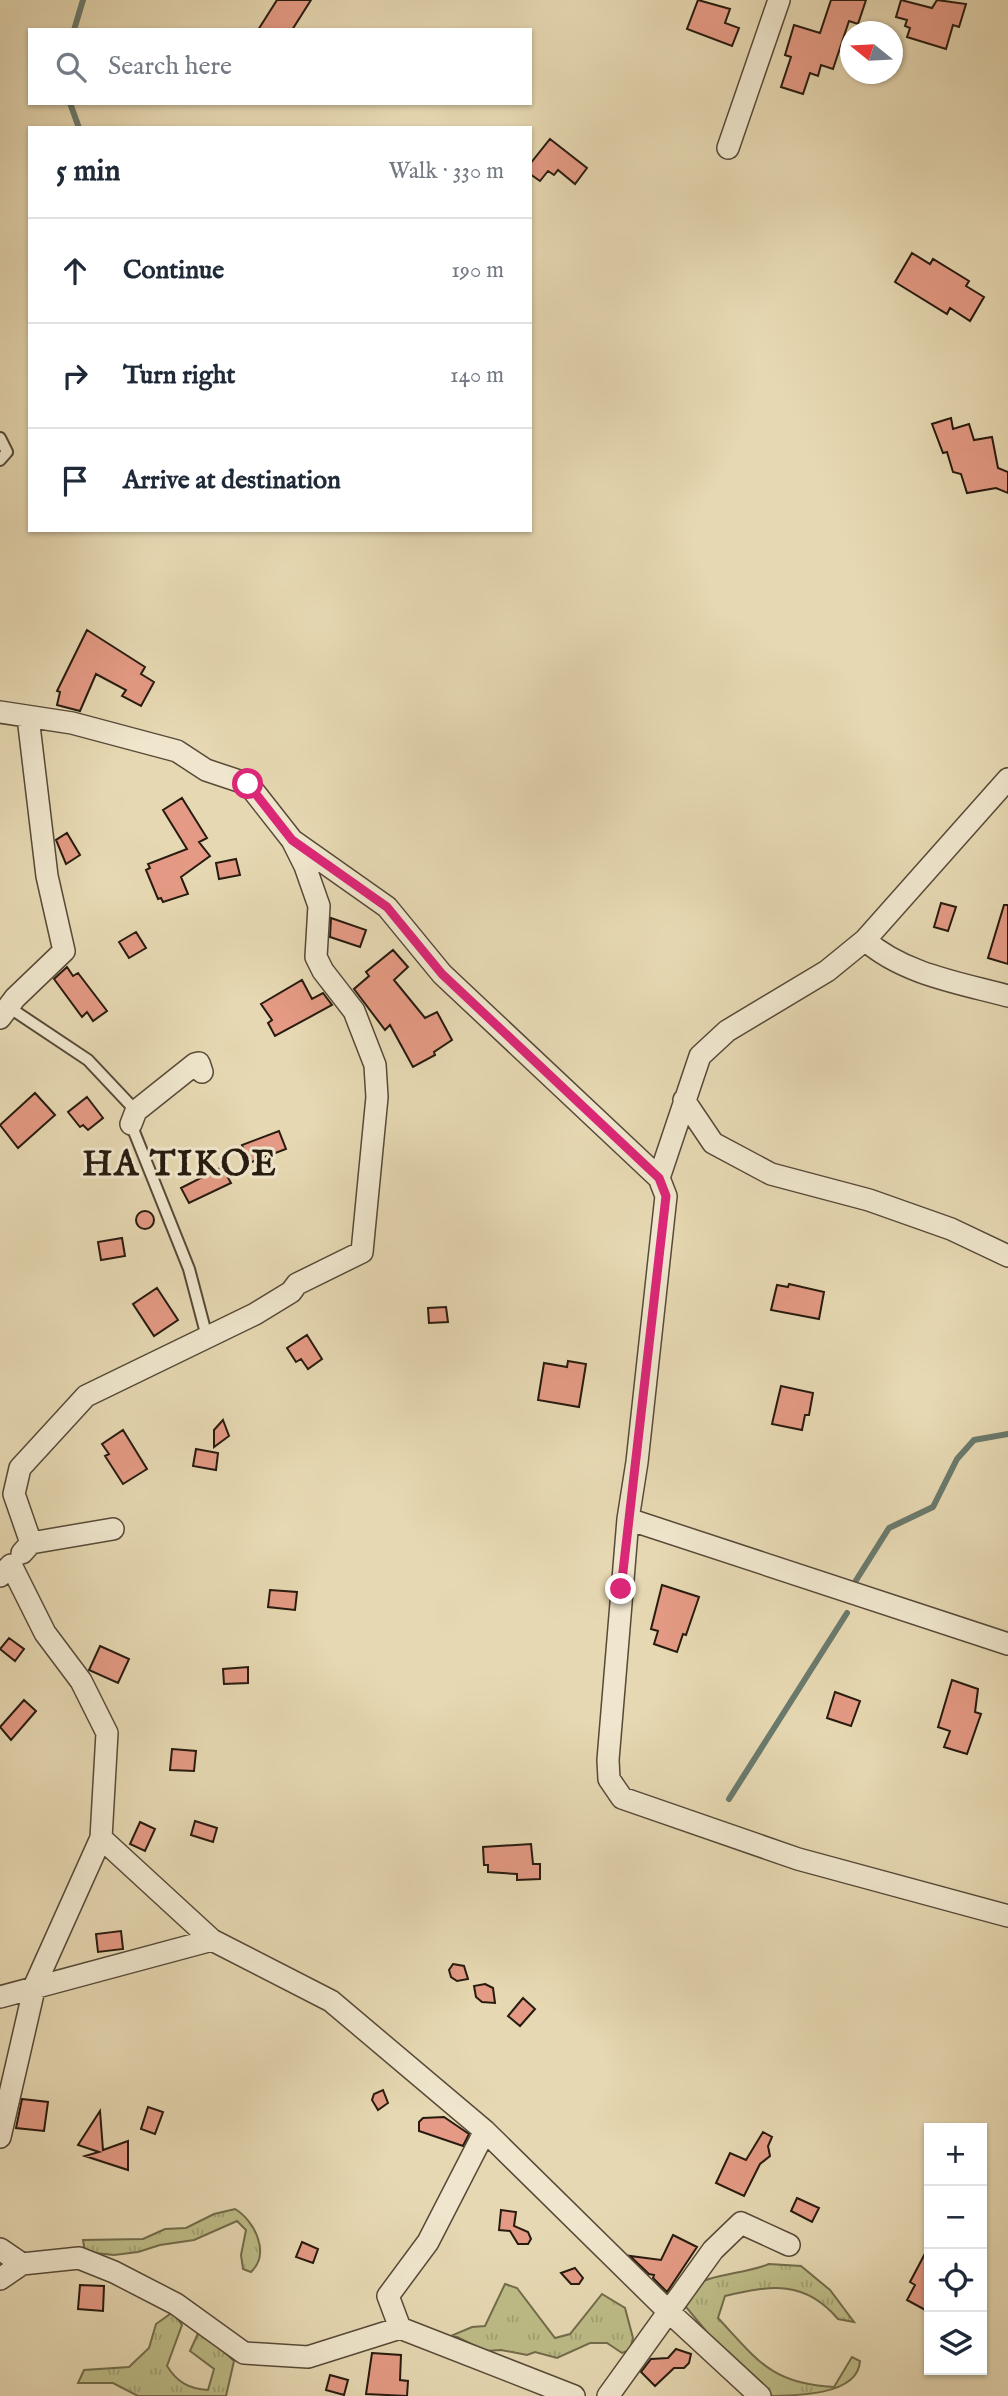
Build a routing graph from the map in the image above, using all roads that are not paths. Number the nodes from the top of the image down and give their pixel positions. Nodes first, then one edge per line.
1 (779, 0) edge
2 (728, 148) dead end
3 (0, 438) edge
4 (0, 460) edge
5 (0, 712) edge
6 (28, 717) junction
7 (1008, 779) edge
8 (292, 840) junction
9 (865, 940) junction
10 (1008, 996) edge
11 (2, 1006) edge
12 (202, 1072) dead end
13 (684, 1100) junction
14 (134, 1117) junction
15 (659, 1178) junction
16 (1008, 1256) edge
17 (207, 1337) junction
18 (628, 1519) junction
19 (113, 1529) dead end
20 (31, 1543) junction
21 (6, 1571) edge
22 (1008, 1644) edge
23 (101, 1838) junction
24 (1008, 1916) edge
25 (212, 1940) junction
26 (35, 1985) junction
27 (0, 1997) edge
28 (485, 2131) junction
29 (0, 2137) edge
30 (789, 2245) dead end
31 (0, 2249) edge
32 (22, 2264) junction
33 (0, 2279) edge
34 (668, 2311) junction
35 (400, 2328) junction
36 (574, 2396) edge
37 (608, 2396) edge
38 (760, 2396) edge

1 - 2 street
3 - 4 lane
5 - 6 street
6 - 8 street
6 - 11 street
7 - 9 street
8 - 15 street
8 - 17 street
9 - 10 street
9 - 13 street
11 - 14 lane
12 - 14 street
13 - 15 street
13 - 16 street
14 - 17 lane
15 - 18 street
17 - 20 street
18 - 22 street
18 - 24 street
19 - 20 street
20 - 21 street
21 - 23 street
23 - 25 street
23 - 26 street
25 - 26 street
25 - 28 street
26 - 27 street
26 - 29 street
28 - 34 street
28 - 35 street
30 - 34 street
31 - 32 street
32 - 33 street
32 - 35 street
34 - 37 street
34 - 38 street
35 - 36 street

